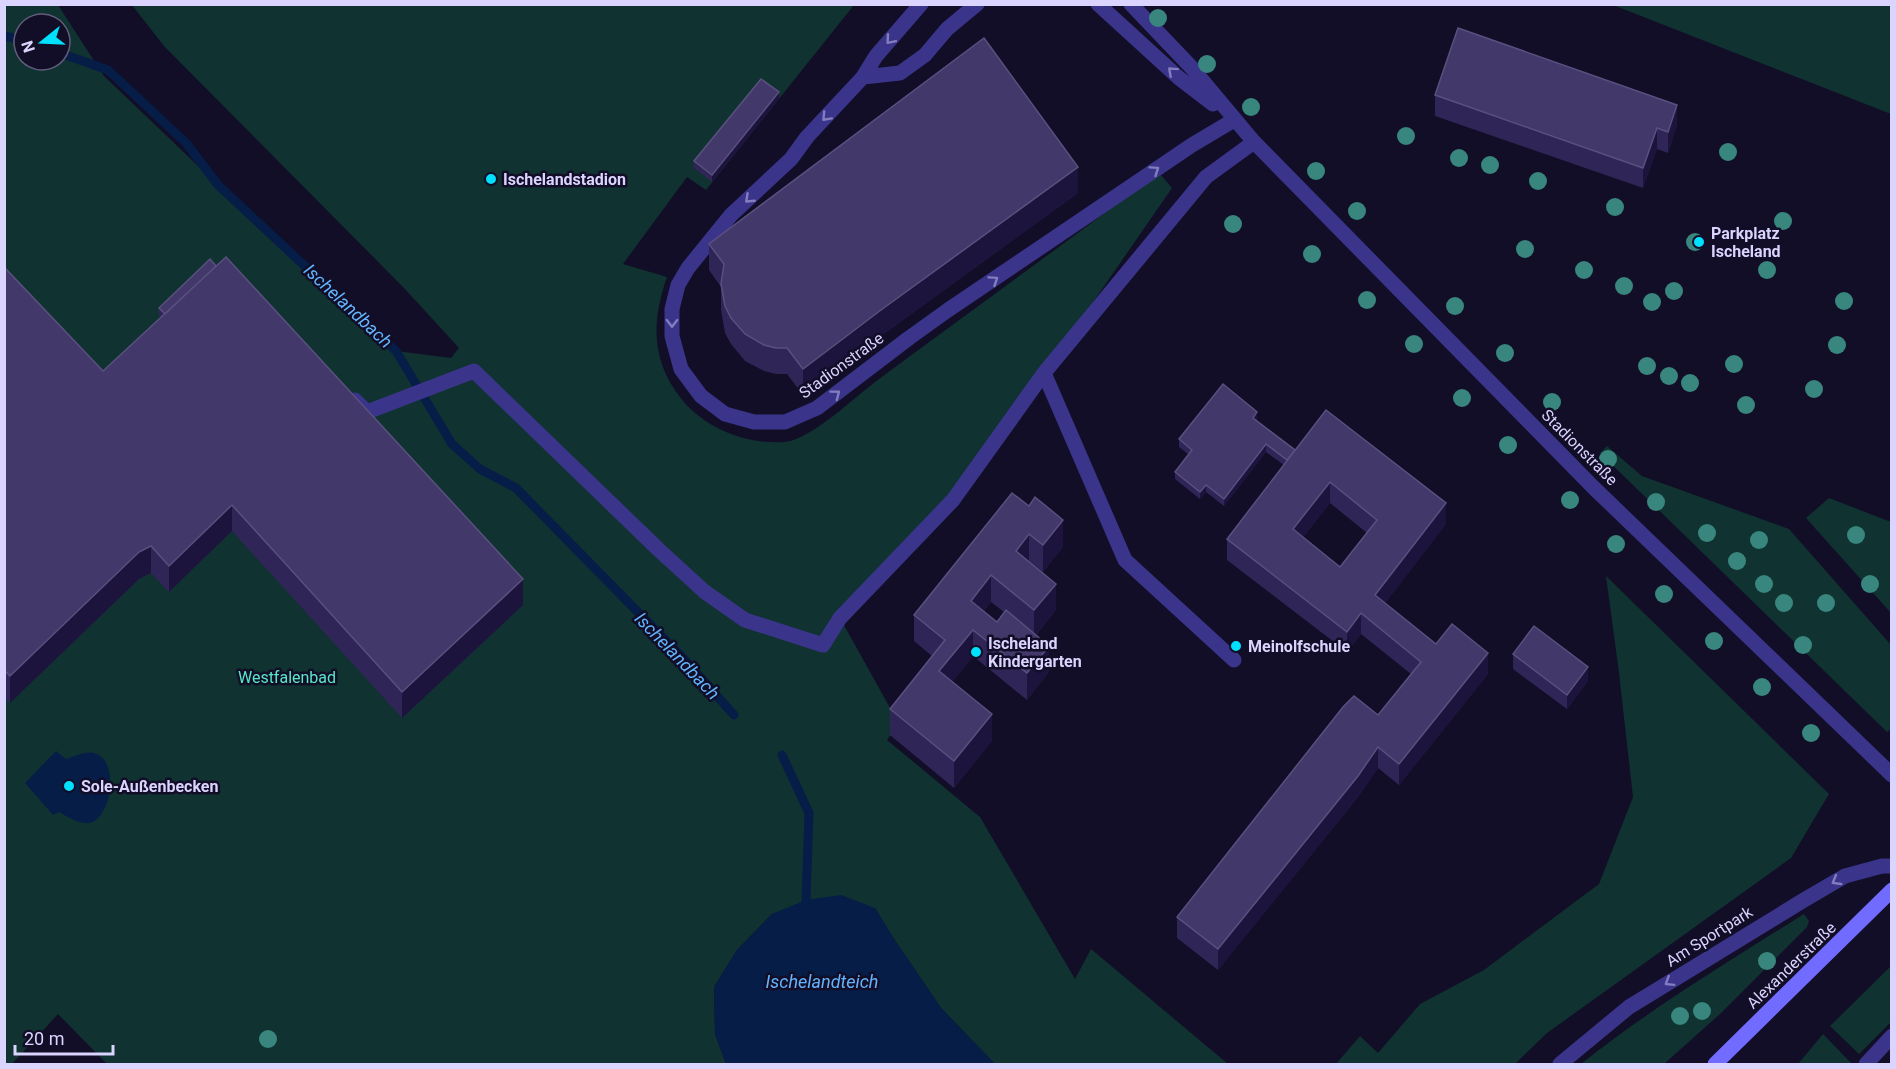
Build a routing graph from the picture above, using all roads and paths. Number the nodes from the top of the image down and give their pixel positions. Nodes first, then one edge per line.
1 (921, 4) edge
2 (977, 4) edge
3 (1098, 4) edge
4 (1131, 4) edge
5 (863, 77) junction
6 (1234, 120) junction
7 (1254, 142) junction
8 (1044, 373) junction
9 (343, 387) edge
10 (1234, 660) dead end
11 (1890, 776) edge
12 (1892, 866) edge
13 (1892, 890) edge
14 (1892, 1036) edge
15 (1560, 1065) edge
16 (1715, 1065) edge
17 (1866, 1065) edge

1 -> 5 street, Stadionstraße
2 - 5 street
6 -> 3 street, Stadionstraße
4 - 6 street, Stadionstraße
5 -> 6 street, Stadionstraße
6 - 7 street, Stadionstraße
7 - 8 street
7 - 11 street, Stadionstraße
8 - 9 street
8 - 10 street
12 -> 15 street, Am Sportpark
13 - 16 main road, Alexanderstraße
14 - 17 street

